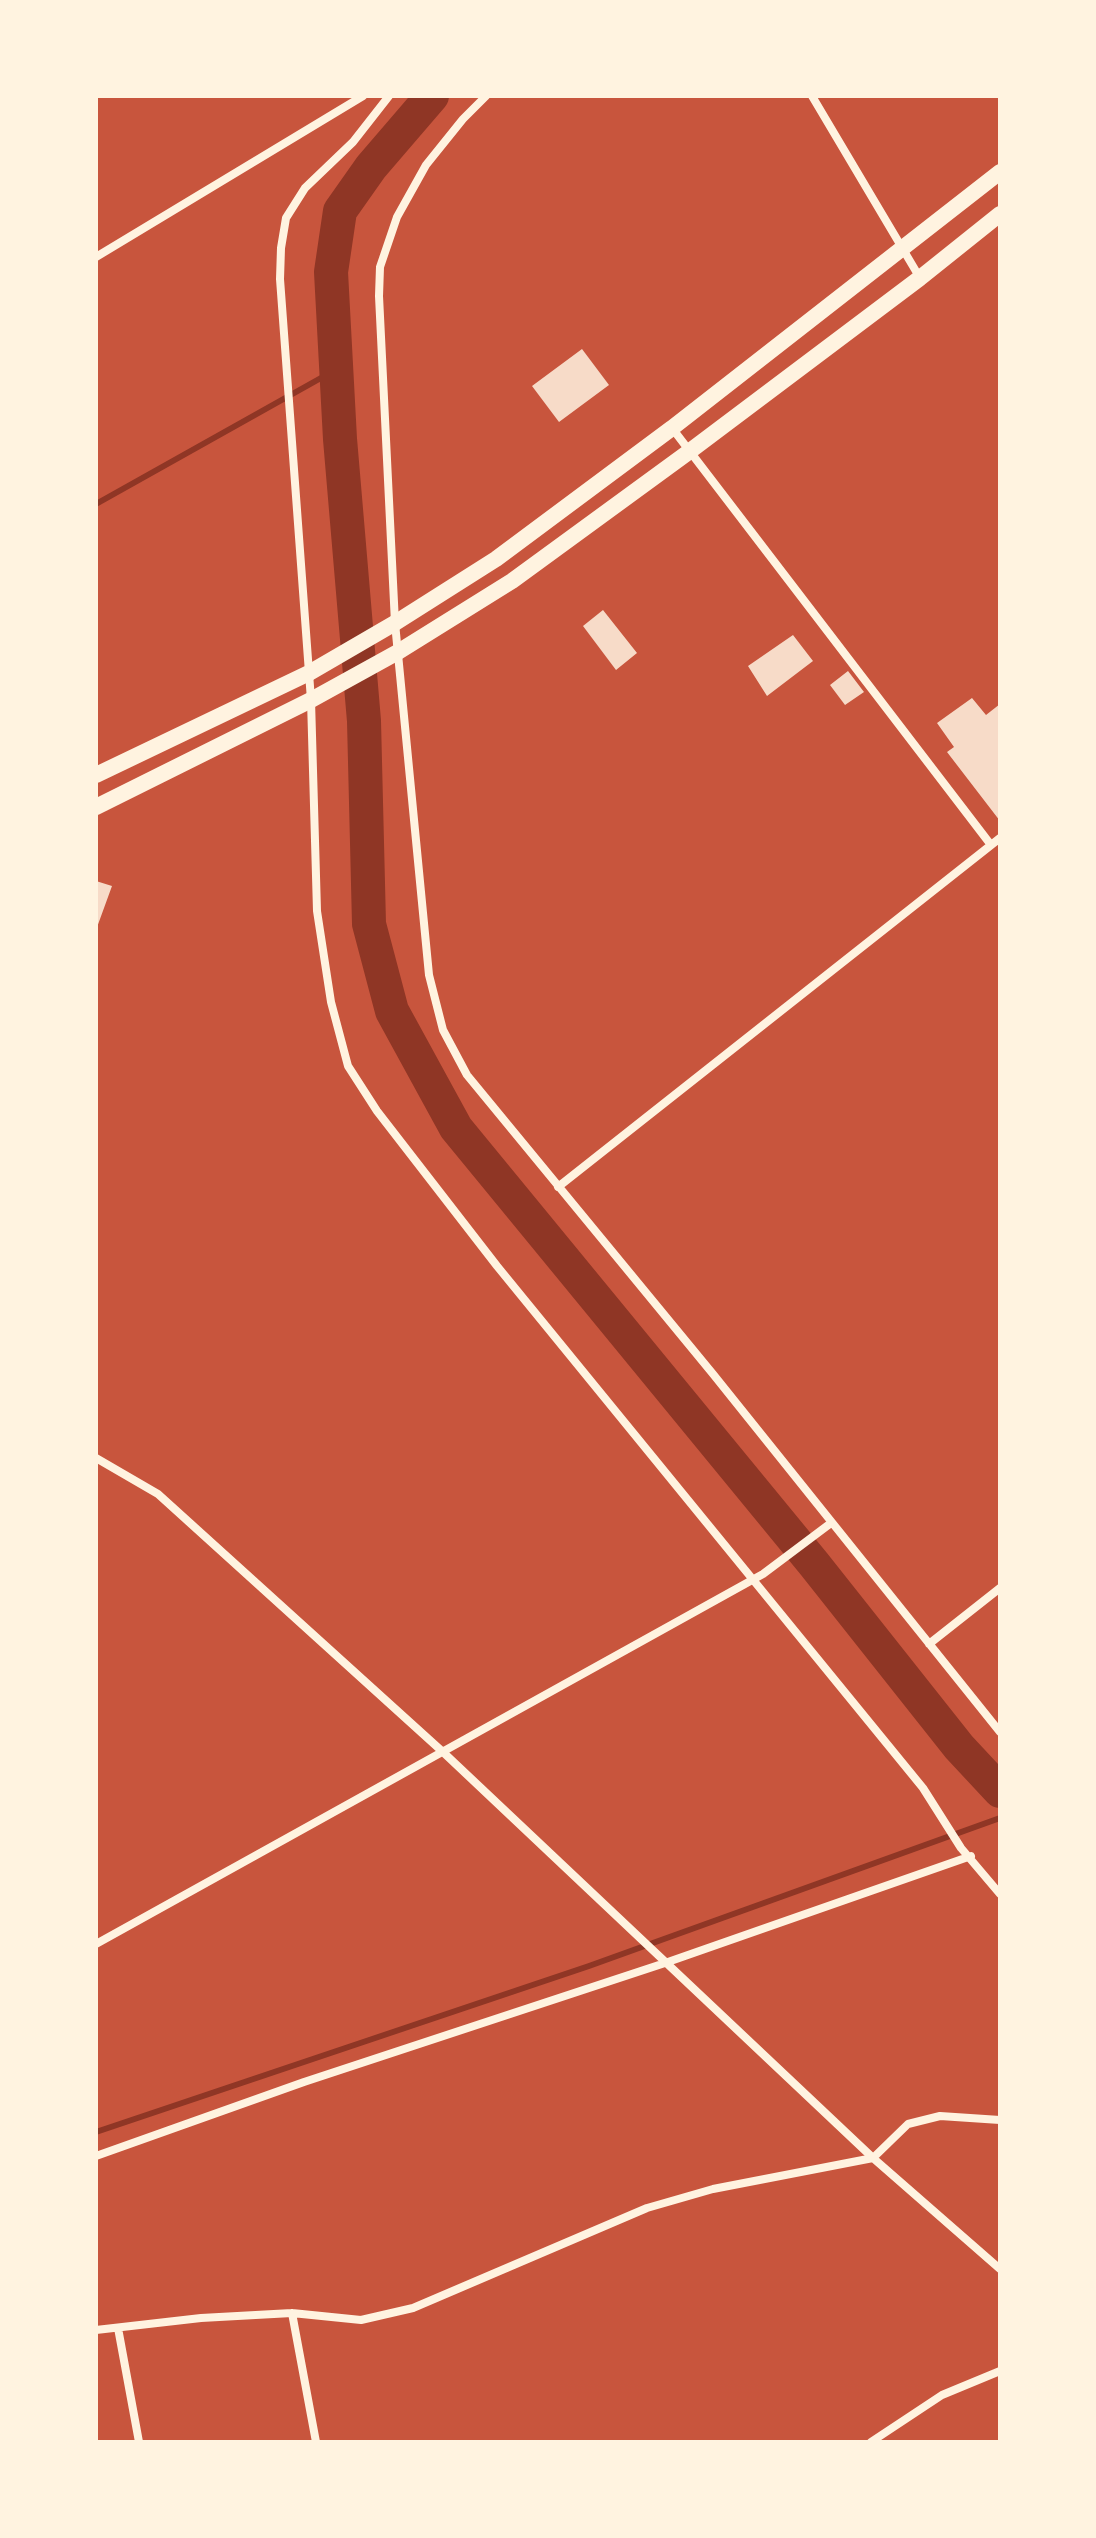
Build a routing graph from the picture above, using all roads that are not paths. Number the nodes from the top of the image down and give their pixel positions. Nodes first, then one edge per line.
1 (363, 96) edge
2 (389, 96) edge
3 (486, 96) edge
4 (812, 96) edge
5 (1000, 172) edge
6 (1000, 214) edge
7 (902, 250) junction
8 (96, 257) edge
9 (920, 278) junction
10 (672, 428) junction
11 (690, 451) junction
12 (395, 623) junction
13 (398, 652) junction
14 (309, 673) junction
15 (311, 700) junction
16 (96, 775) edge
17 (96, 807) edge
18 (1000, 838) edge
19 (991, 845) junction
20 (558, 1187) junction
21 (96, 1458) edge
22 (831, 1523) junction
23 (758, 1576) junction
24 (1000, 1588) edge
25 (929, 1644) junction
26 (1000, 1732) edge
27 (444, 1753) junction
28 (971, 1856) junction
29 (1000, 1894) edge
30 (96, 1944) edge
31 (662, 1960) junction
32 (1000, 2120) edge
33 (96, 2156) edge
34 (873, 2158) junction
35 (1000, 2269) edge
36 (292, 2313) junction
37 (118, 2328) junction
38 (96, 2330) edge
39 (1000, 2371) edge
40 (139, 2442) edge
41 (316, 2442) edge
42 (871, 2442) edge

1 - 8 street
2 - 14 street
3 - 12 street
4 - 7 street
5 - 7 main road
6 - 9 main road
7 - 9 street
7 - 10 main road
9 - 11 main road
10 - 11 street
10 - 12 main road
11 - 13 main road
11 - 19 street
12 - 13 street
12 - 14 main road
13 - 15 main road
13 - 20 street
14 - 15 street
14 - 16 main road
15 - 17 main road
15 - 23 street
18 - 19 street
19 - 20 street
20 - 22 street
21 - 27 street
22 - 23 street
22 - 25 street
23 - 27 street
23 - 28 street
24 - 25 street
25 - 26 street
27 - 30 street
27 - 31 street
28 - 29 street
28 - 31 street
31 - 33 street
31 - 34 street
32 - 34 street
34 - 35 street
34 - 36 street
36 - 37 street
36 - 41 street
37 - 38 street
37 - 40 street
39 - 42 street

